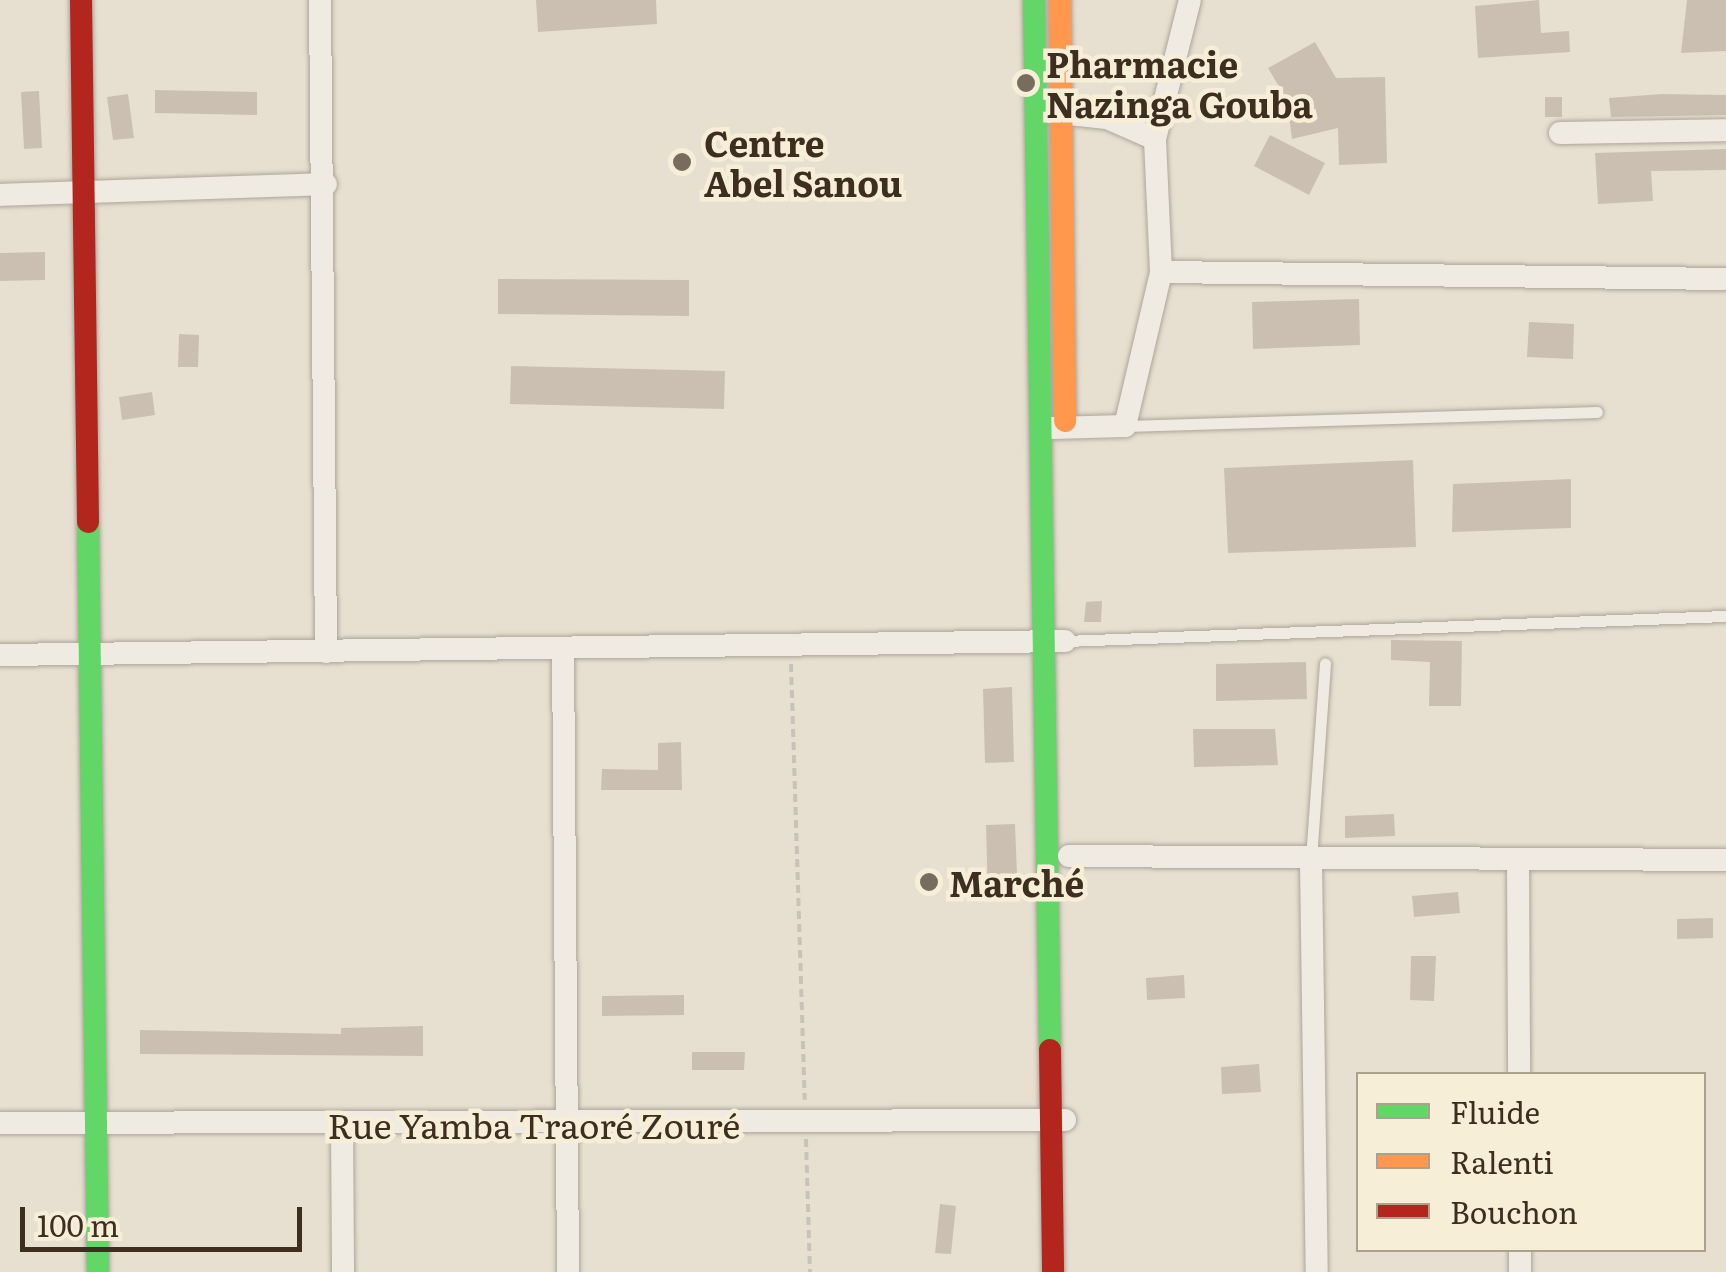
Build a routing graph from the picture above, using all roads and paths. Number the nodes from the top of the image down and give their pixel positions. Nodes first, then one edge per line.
1 (81, 0) edge
2 (320, 0) edge
3 (1034, 0) edge
4 (1060, 0) edge
5 (1190, 0) edge
6 (1036, 111) junction
7 (1064, 112) junction
8 (1726, 130) edge
9 (1560, 133) dead end
10 (1155, 139) junction
11 (326, 184) junction
12 (82, 193) junction
13 (0, 196) edge
14 (1161, 272) junction
15 (1726, 278) edge
16 (1597, 412) dead end
17 (1125, 426) junction
18 (1053, 428) junction
19 (1726, 616) edge
20 (1054, 641) junction
21 (790, 645) junction
22 (563, 648) junction
23 (326, 652) junction
24 (93, 654) junction
25 (0, 656) edge
26 (1325, 664) dead end
27 (1069, 856) junction
28 (1726, 860) edge
29 (1311, 862) junction
30 (1518, 862) junction
31 (1519, 1072) edge
32 (1059, 1120) junction
33 (98, 1121) junction
34 (563, 1122) junction
35 (342, 1123) junction
36 (0, 1124) edge
37 (806, 1125) junction
38 (98, 1272) edge
39 (343, 1272) edge
40 (568, 1272) edge
41 (810, 1272) edge
42 (1052, 1272) edge
43 (1072, 1272) edge
44 (1317, 1272) edge

1 - 12 main road
2 - 11 street
3 - 6 main road
4 - 7 main road
5 - 10 street
6 - 7 street
6 - 18 main road
7 - 10 street
7 - 18 main road
8 - 9 street
10 - 14 street
11 - 12 street
11 - 23 street
12 - 13 street
12 - 24 main road
14 - 15 street
14 - 17 street
16 - 17 lane
17 - 18 street
18 - 20 main road
19 - 20 lane
20 - 21 street
20 - 27 main road
20 - 32 main road
21 - 22 street
21 - 37 path
22 - 23 street
22 - 34 street
23 - 24 street
24 - 25 street
24 - 33 main road
26 - 29 lane
27 - 29 street
27 - 32 main road
28 - 30 street
29 - 30 street
29 - 44 street
30 - 31 street
32 - 37 street, Rue Yamba Traoré Zouré
32 - 42 main road
32 - 43 main road
33 - 35 street, Rue Yamba Traoré Zouré
33 - 36 street, Rue Yamba Traoré Zouré
33 - 38 main road
34 - 35 street, Rue Yamba Traoré Zouré
34 - 37 street, Rue Yamba Traoré Zouré
34 - 40 street
35 - 39 street
37 - 41 path

